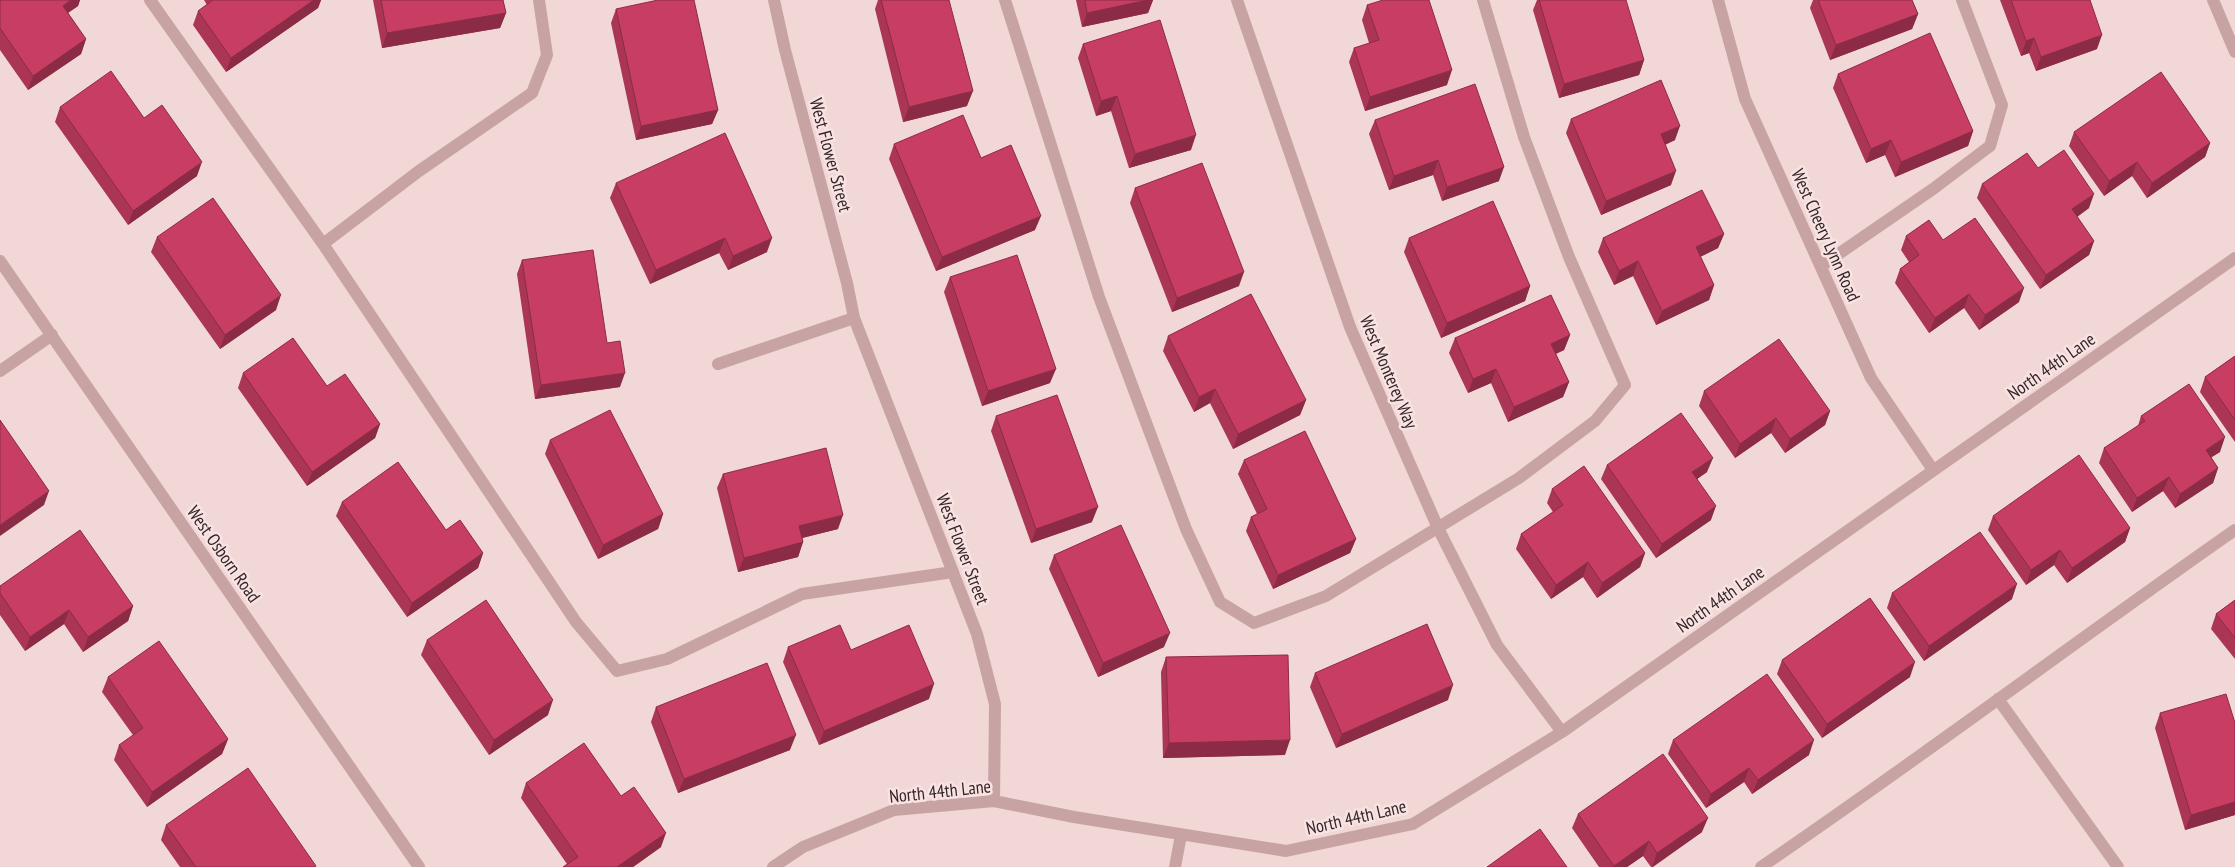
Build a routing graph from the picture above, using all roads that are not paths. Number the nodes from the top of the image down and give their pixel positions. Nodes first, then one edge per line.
1 (150, 0) edge
2 (539, 0) edge
3 (774, 0) edge
4 (1005, 0) edge
5 (1237, 0) edge
6 (1483, 0) edge
7 (1718, 0) edge
8 (1962, 0) edge
9 (2213, 0) edge
10 (2235, 52) edge
11 (323, 244) junction
12 (2235, 258) edge
13 (0, 261) edge
14 (1820, 266) junction
15 (854, 318) junction
16 (52, 335) junction
17 (718, 364) dead end
18 (0, 371) edge
19 (1934, 470) junction
20 (1438, 528) junction
21 (2235, 530) edge
22 (953, 572) junction
23 (1998, 699) junction
24 (1562, 732) junction
25 (994, 801) junction
26 (1181, 835) junction
27 (419, 867) edge
28 (773, 867) edge
29 (1175, 867) edge
30 (1761, 867) edge
31 (2118, 867) edge

1 - 11 street
2 - 11 street
3 - 15 street, West Flower Street
4 - 20 street
5 - 20 street, West Monterey Way
6 - 20 street
7 - 14 street, West Cheery Lynn Road
8 - 14 street
9 - 10 street
11 - 22 street
12 - 19 street, North 44th Lane
13 - 16 street, West Osborn Road
14 - 19 street, West Cheery Lynn Road
15 - 17 street
15 - 22 street, West Flower Street
16 - 18 street
16 - 27 street, West Osborn Road
19 - 24 street, North 44th Lane
20 - 24 street, West Monterey Way
21 - 23 street
22 - 25 street, West Flower Street
23 - 30 street
23 - 31 street
24 - 26 street, North 44th Lane
25 - 26 street, North 44th Lane
25 - 28 street, North 44th Lane
26 - 29 street

